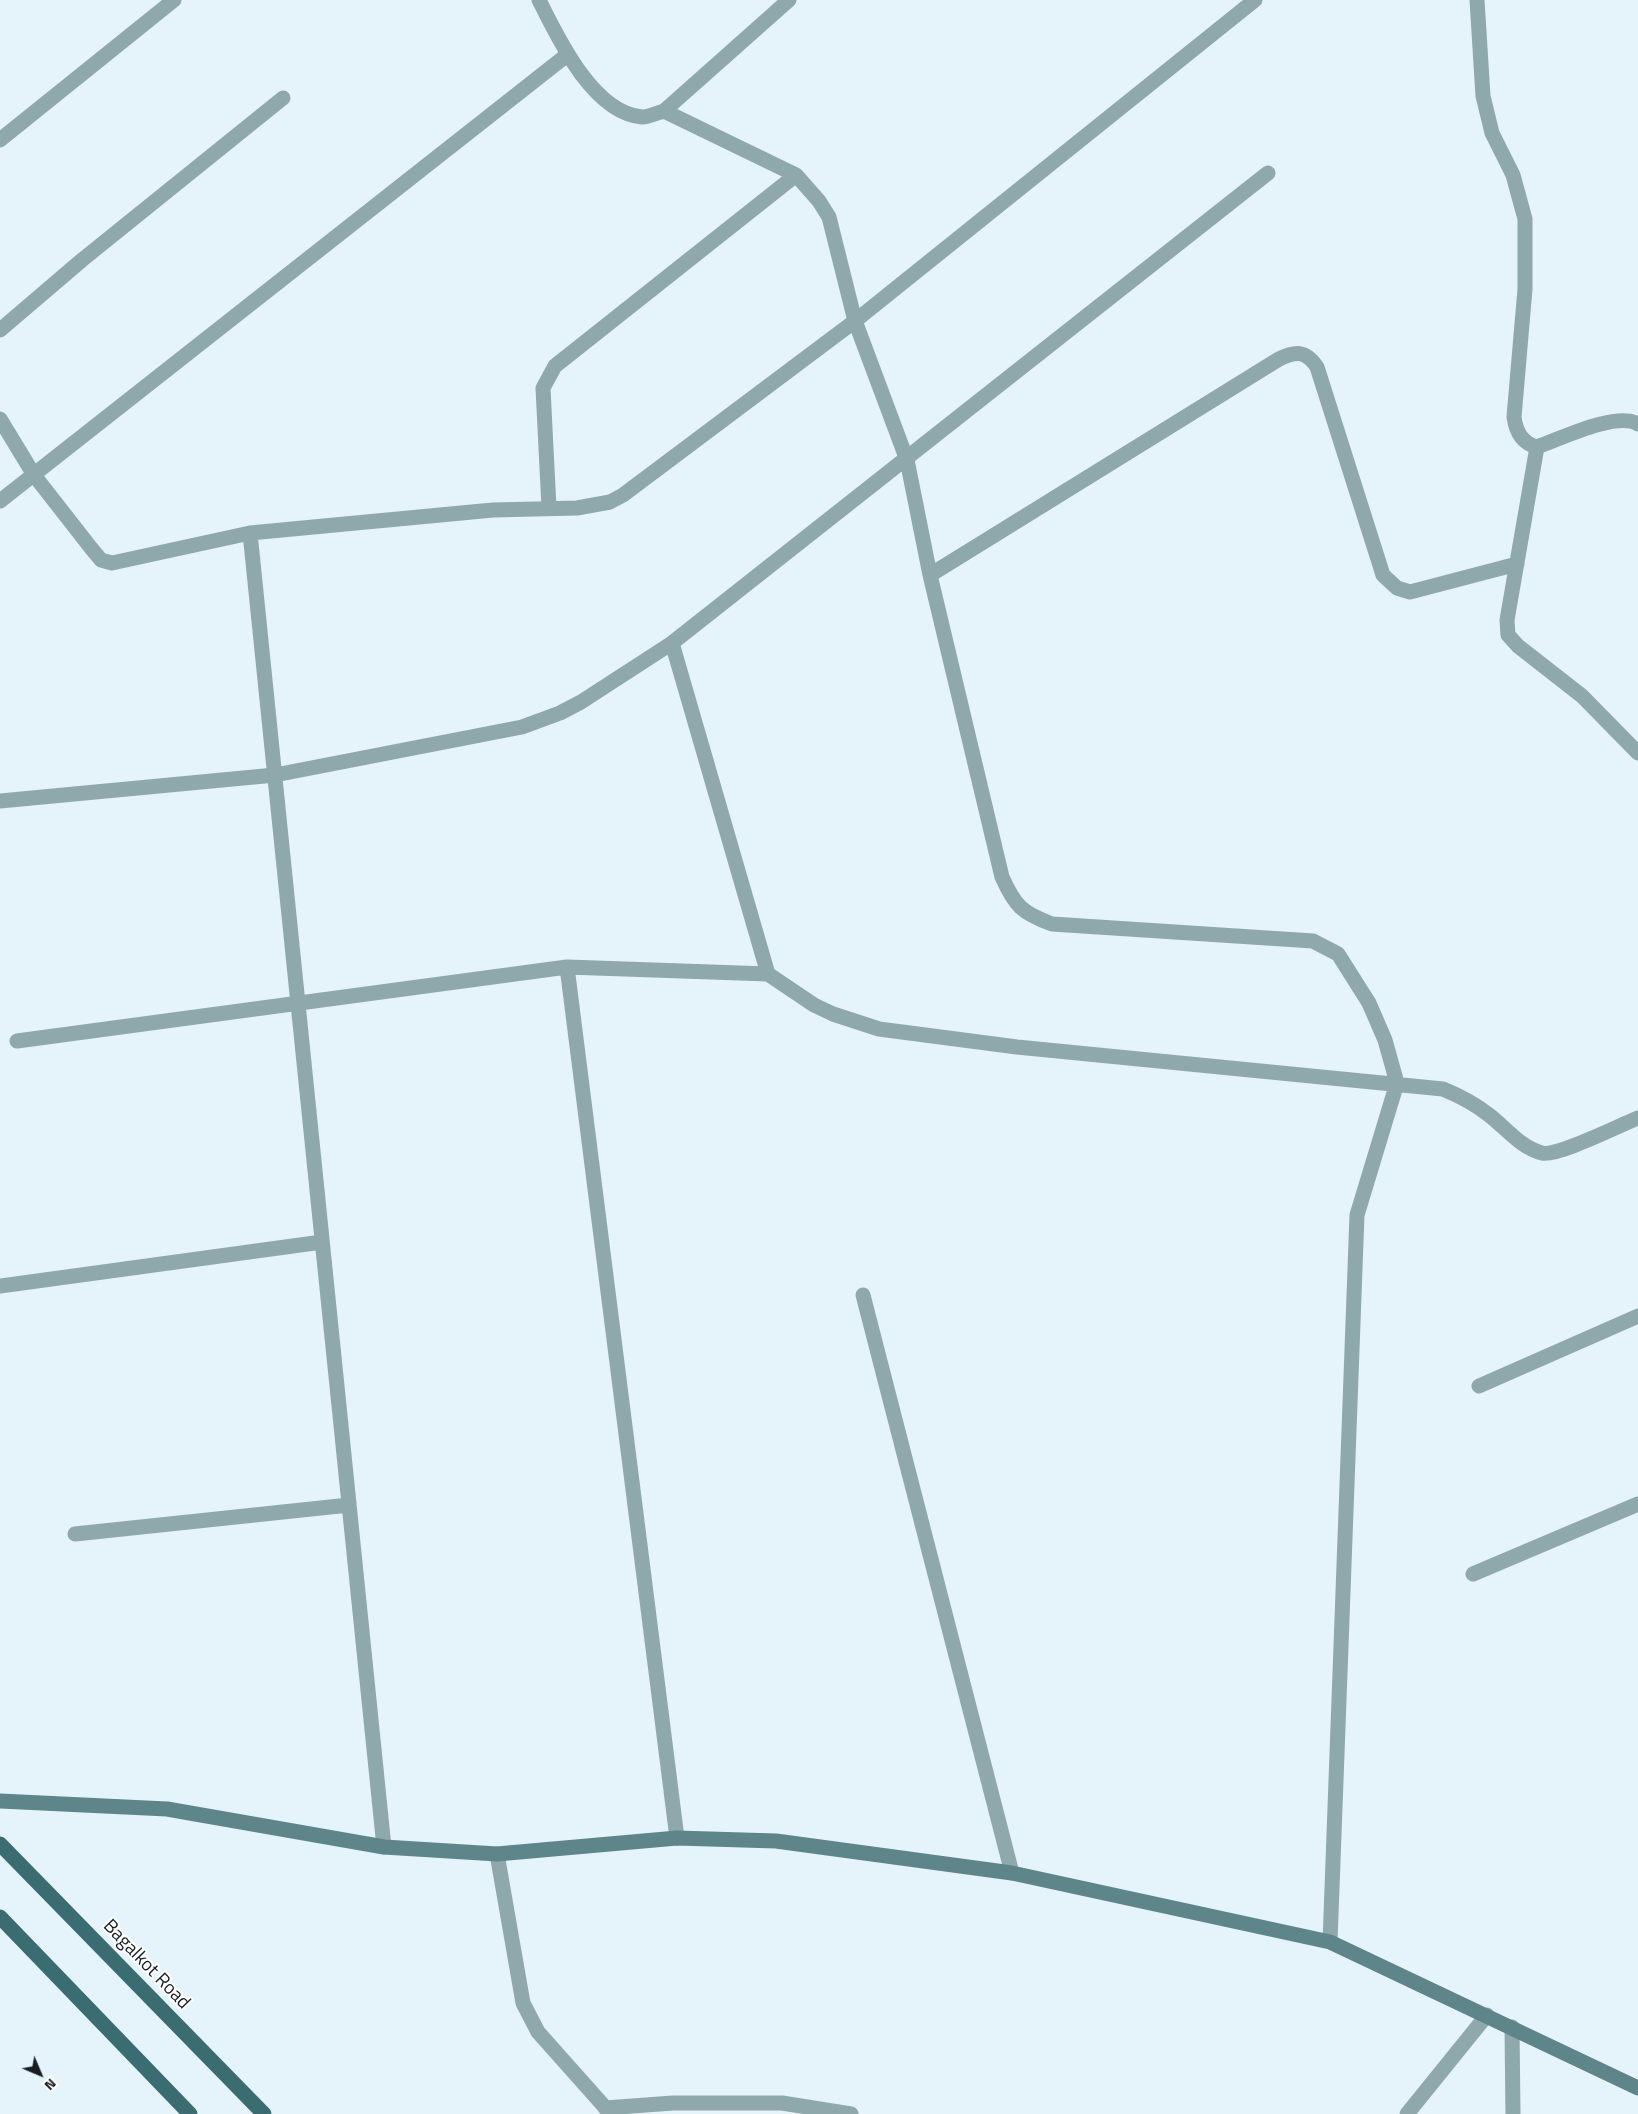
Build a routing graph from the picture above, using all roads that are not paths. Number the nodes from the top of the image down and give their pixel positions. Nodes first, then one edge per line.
1 (174, 0) edge
2 (539, 0) edge
3 (789, 0) edge
4 (1255, 0) edge
5 (1477, 0) edge
6 (567, 55) junction
7 (283, 98) dead end
8 (664, 111) junction
9 (0, 140) edge
10 (1268, 173) dead end
11 (796, 175) junction
12 (855, 321) junction
13 (0, 330) edge
14 (0, 419) edge
15 (1638, 424) edge
16 (1537, 447) junction
17 (907, 460) junction
18 (34, 475) junction
19 (0, 501) edge
20 (549, 508) junction
21 (250, 533) junction
22 (1517, 564) junction
23 (930, 575) junction
24 (672, 643) junction
25 (1638, 753) edge
26 (275, 775) junction
27 (0, 802) edge
28 (567, 966) junction
29 (768, 974) junction
30 (298, 1003) junction
31 (16, 1041) dead end
32 (1397, 1083) junction
33 (1638, 1118) edge
34 (322, 1242) junction
35 (0, 1286) edge
36 (863, 1295) dead end
37 (1638, 1316) edge
38 (1479, 1386) dead end
39 (1638, 1504) edge
40 (349, 1505) junction
41 (75, 1534) dead end
42 (1473, 1574) dead end
43 (0, 1801) edge
44 (677, 1838) junction
45 (0, 1844) edge
46 (384, 1847) junction
47 (497, 1854) junction
48 (1012, 1873) junction
49 (0, 1917) edge
50 (1330, 1942) junction
51 (1487, 2015) junction
52 (1512, 2027) junction
53 (1638, 2088) edge
54 (608, 2111) edge
55 (190, 2114) edge
56 (264, 2114) edge
57 (851, 2114) edge
58 (1407, 2114) edge
59 (1513, 2114) edge

1 - 9 street
2 - 6 street
3 - 8 street
4 - 12 street
5 - 16 street
6 - 8 street
6 - 18 street
7 - 13 street
8 - 11 street
10 - 17 street
11 - 12 street
11 - 20 street
12 - 17 street
12 - 20 street
14 - 18 street
15 - 16 street
16 - 22 street
17 - 23 street
17 - 24 street
18 - 19 street
18 - 21 street
20 - 21 street
21 - 26 street
22 - 23 street
22 - 25 street
23 - 32 street
24 - 26 street
24 - 29 street
26 - 27 street
26 - 30 street
28 - 29 street
28 - 30 street
28 - 44 street
29 - 32 street
30 - 31 street
30 - 34 street
32 - 33 street
32 - 50 street
34 - 35 street
34 - 40 street
36 - 48 street
37 - 38 street
39 - 42 street
40 - 41 street
40 - 46 street
43 - 46 main road
44 - 47 main road
44 - 48 main road
45 - 56 main road, Bagalkot Road
46 - 47 main road
47 - 54 street
48 - 50 main road
49 - 55 main road
50 - 51 main road
51 - 52 main road
51 - 58 street
52 - 53 main road
52 - 59 street
54 - 57 street

